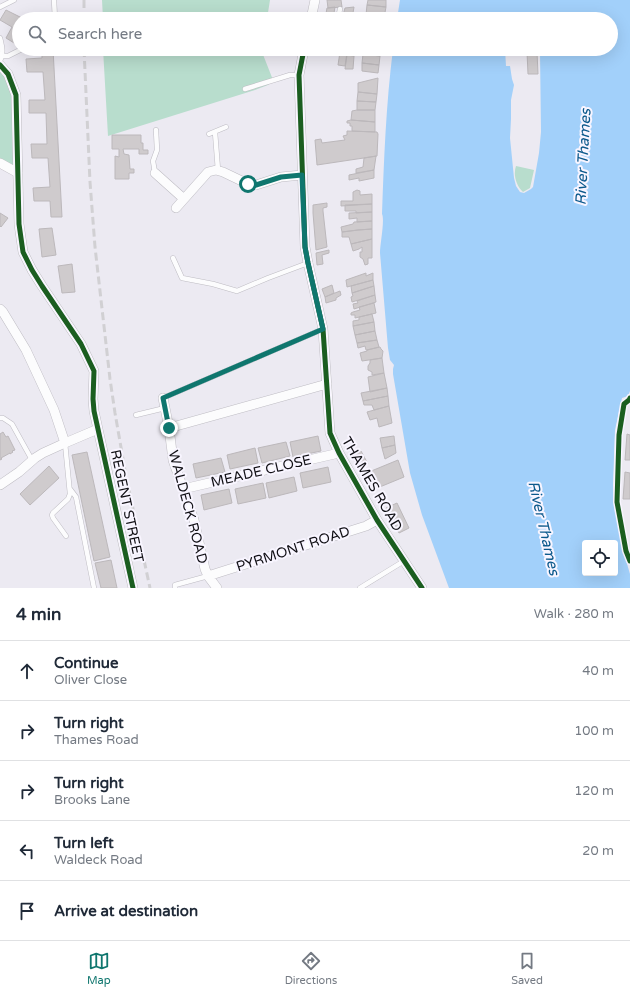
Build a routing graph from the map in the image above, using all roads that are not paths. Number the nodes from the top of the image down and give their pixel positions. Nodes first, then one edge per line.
1 (14, 0) edge
2 (54, 0) edge
3 (315, 0) edge
4 (0, 8) edge
5 (340, 9) dead end
6 (55, 12) edge
7 (312, 12) edge
8 (339, 12) edge
9 (0, 38) edge
10 (12, 54) edge
11 (3, 56) junction
12 (303, 56) edge
13 (0, 61) edge
14 (0, 65) edge
15 (299, 75) junction
16 (245, 89) dead end
17 (226, 127) dead end
18 (156, 130) dead end
19 (215, 132) junction
20 (208, 134) dead end
21 (0, 163) edge
22 (218, 170) junction
23 (18, 173) junction
24 (154, 173) joint
25 (302, 175) junction
26 (184, 200) junction
27 (176, 208) dead end
28 (173, 258) dead end
29 (308, 263) junction
30 (0, 309) edge
31 (323, 329) junction
32 (327, 384) junction
33 (163, 398) joint
34 (166, 408) junction
35 (136, 415) dead end
36 (0, 418) edge
37 (169, 428) junction
38 (98, 429) junction
39 (65, 443) junction
40 (339, 453) junction
41 (32, 460) junction
42 (0, 485) edge
43 (70, 489) junction
44 (184, 489) junction
45 (377, 520) junction
46 (66, 536) dead end
47 (404, 561) junction
48 (208, 576) junction
49 (94, 588) edge
50 (133, 588) edge
51 (176, 588) edge
52 (217, 588) edge
53 (360, 588) edge
54 (422, 588) edge

1 - 4 lane
2 - 6 lane
3 - 7 street
5 - 8 lane
9 - 11 lane
10 - 11 lane
11 - 13 lane
12 - 15 street, THAMES ROAD
14 - 23 street, REGENT STREET
15 - 16 lane
15 - 25 street, THAMES ROAD
17 - 19 lane
18 - 24 lane
19 - 20 lane
19 - 22 lane
21 - 23 street
22 - 25 street
22 - 26 street
23 - 38 street, REGENT STREET
24 - 26 street
25 - 29 street, THAMES ROAD
26 - 27 street
28 - 29 lane
29 - 31 street, THAMES ROAD
30 - 39 street
31 - 32 street, THAMES ROAD
31 - 33 lane
32 - 37 street
32 - 40 street, THAMES ROAD
33 - 34 street, WALDECK ROAD
34 - 35 lane
34 - 37 street, WALDECK ROAD
36 - 41 lane
37 - 44 street, WALDECK ROAD
38 - 39 street
38 - 50 street, REGENT STREET
39 - 41 street
39 - 43 lane
40 - 44 street, MEADE CLOSE
40 - 45 street, THAMES ROAD
41 - 42 street
43 - 46 lane
43 - 49 lane
44 - 48 street, WALDECK ROAD
45 - 47 street, THAMES ROAD
45 - 48 street, PYRMONT ROAD
47 - 53 lane
47 - 54 street, THAMES ROAD
48 - 51 lane
48 - 52 street, WALDECK ROAD

